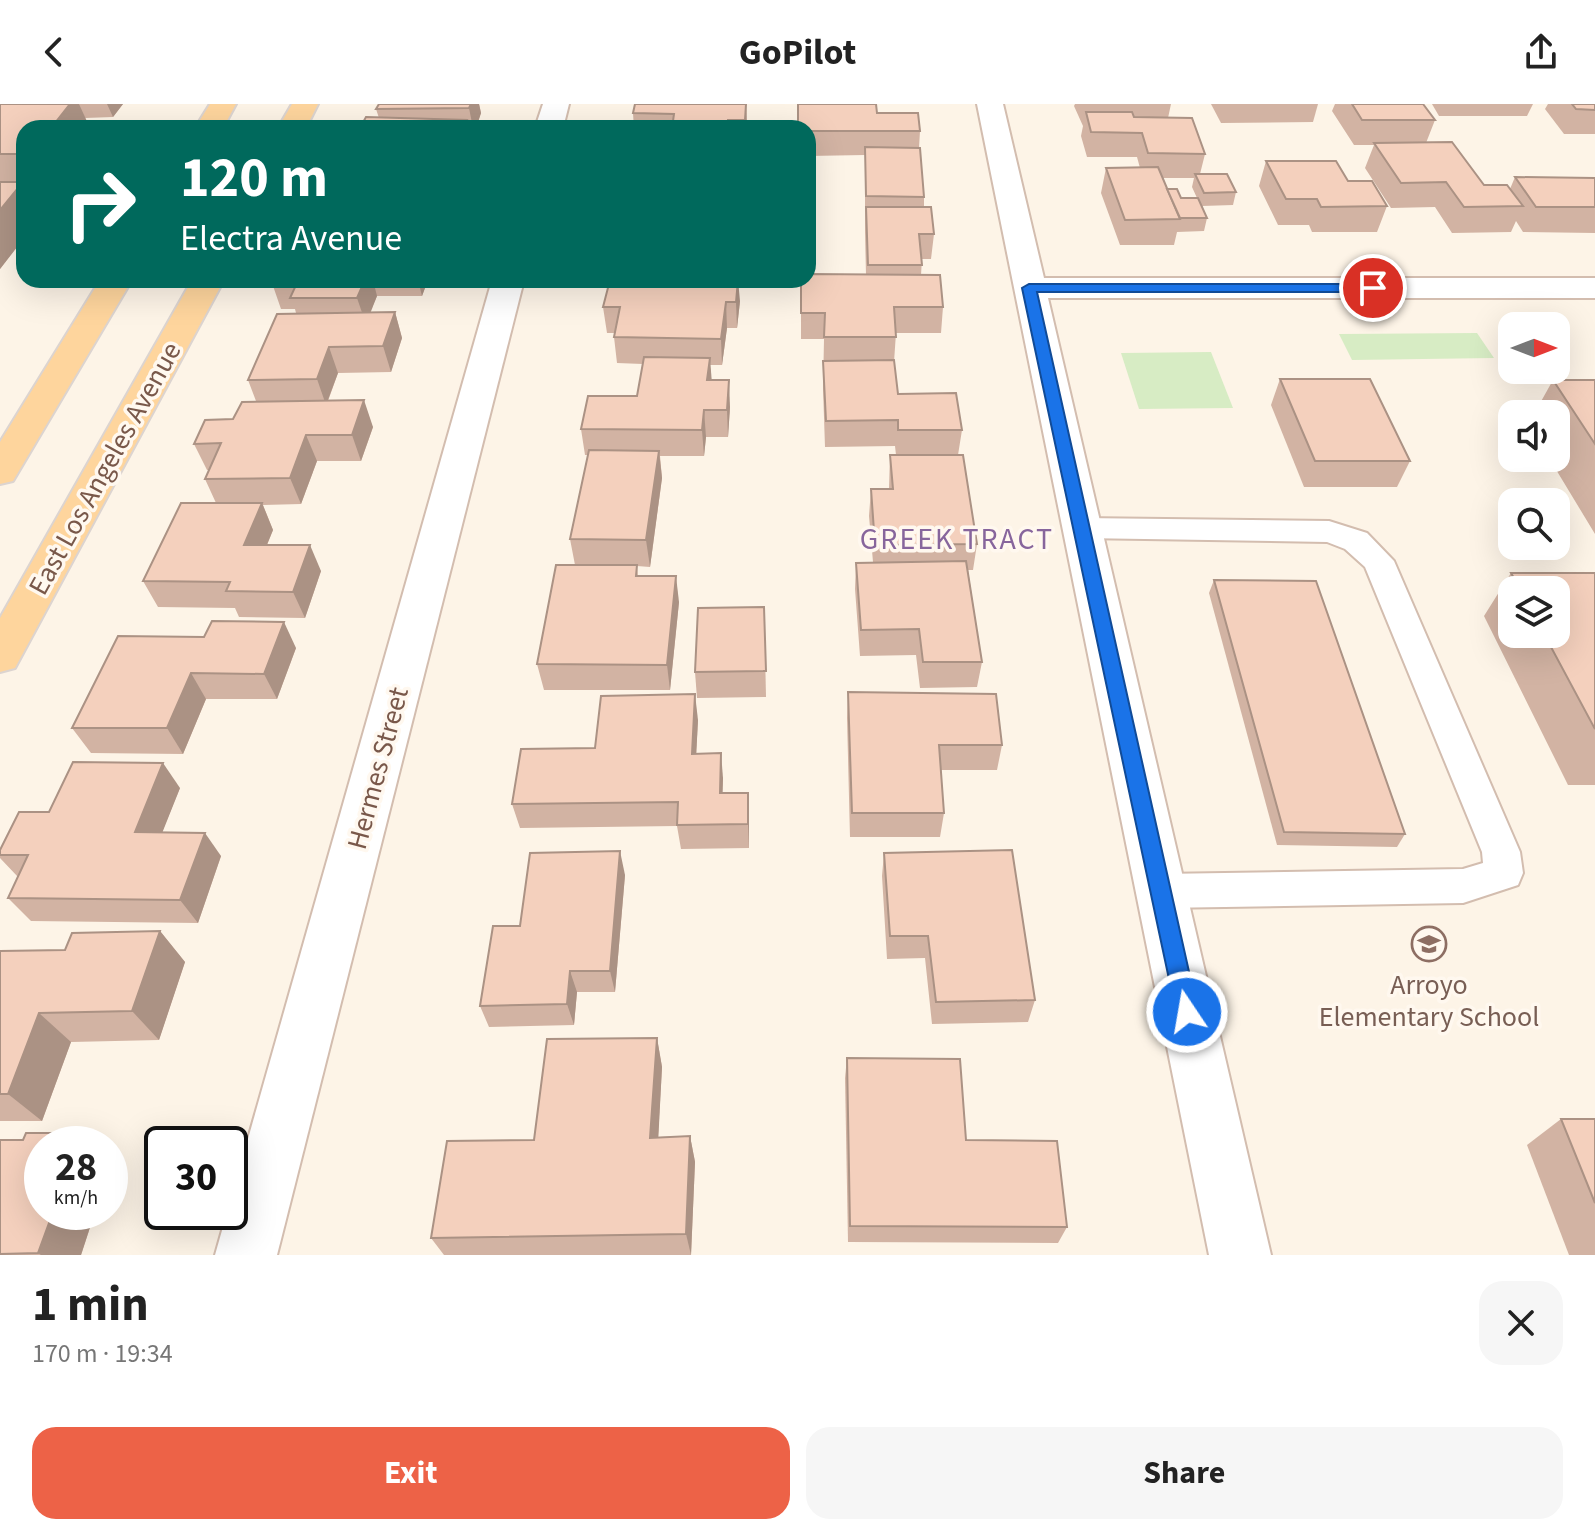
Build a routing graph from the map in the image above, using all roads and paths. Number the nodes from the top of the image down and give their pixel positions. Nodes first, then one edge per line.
1 (990, 104) edge
2 (111, 288) edge
3 (204, 288) edge
4 (506, 288) edge
5 (1029, 288) junction
6 (1595, 288) edge
7 (0, 472) edge
8 (1081, 528) junction
9 (0, 656) edge
10 (1161, 891) junction
11 (246, 1255) edge
12 (1240, 1255) edge

1 - 5 street
2 - 7 main road
3 - 9 main road, East Los Angeles Avenue
4 - 11 street, Hermes Street
5 - 6 street
5 - 8 street
8 - 10 street
8 - 10 lane
10 - 12 street

